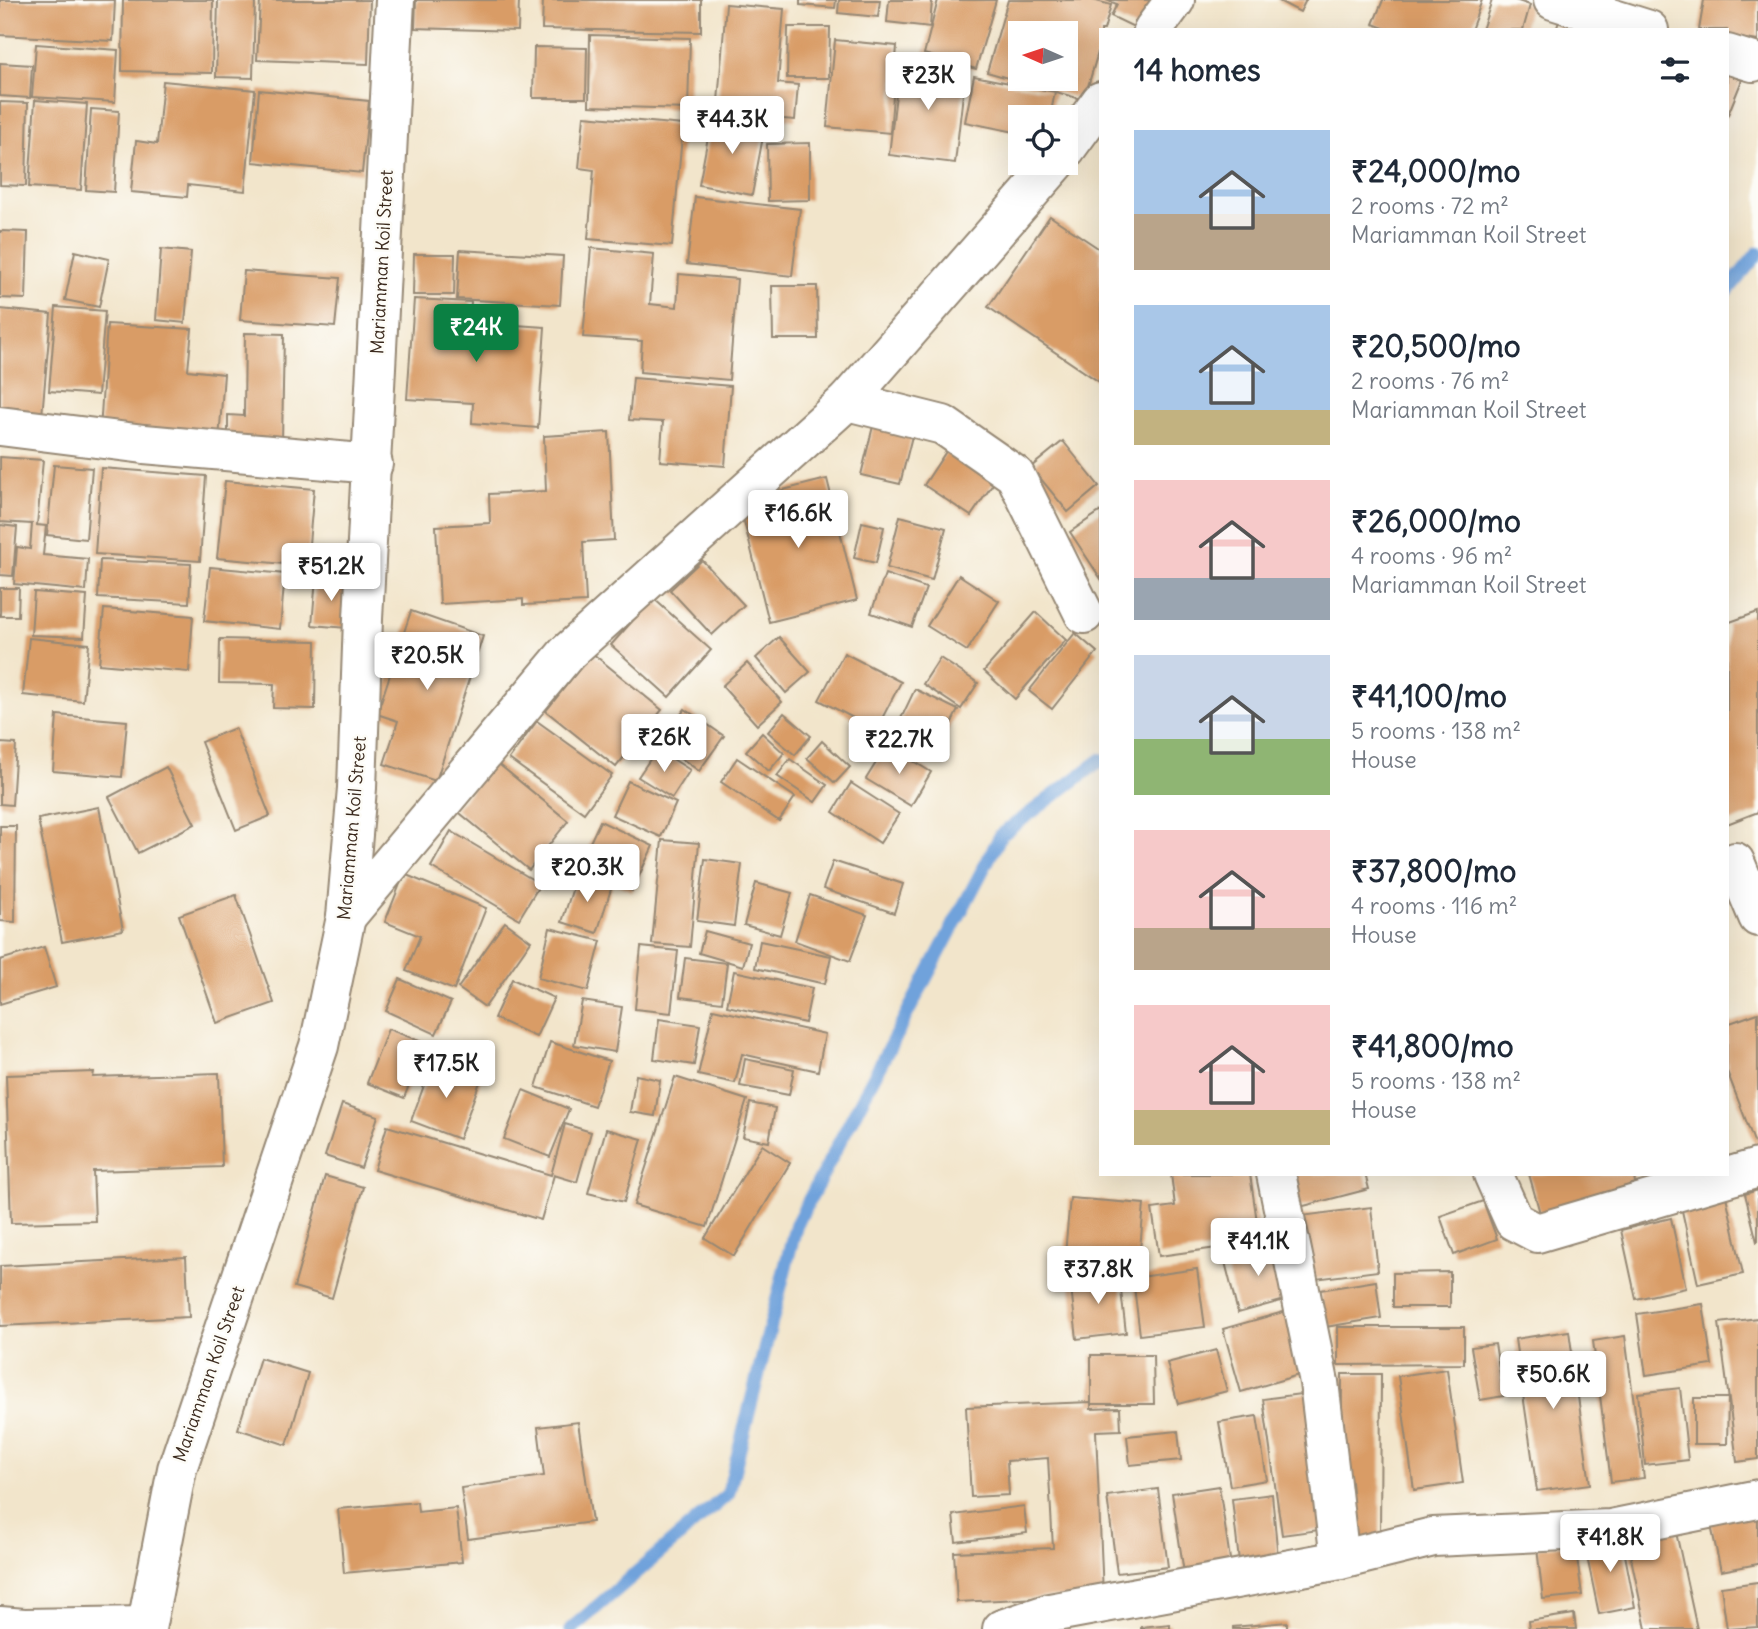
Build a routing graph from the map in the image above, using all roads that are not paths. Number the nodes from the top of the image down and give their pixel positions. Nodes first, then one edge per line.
1 (395, 0) edge
2 (1175, 0) edge
3 (1553, 0) edge
4 (1154, 28) edge
5 (1643, 28) edge
6 (1098, 112) edge
7 (1078, 135) edge
8 (1046, 175) edge
9 (848, 401) junction
10 (0, 426) edge
11 (373, 464) junction
12 (1084, 614) dead end
13 (1740, 859) edge
14 (346, 917) junction
15 (1758, 917) edge
16 (1758, 1168) edge
17 (1276, 1176) edge
18 (1494, 1176) edge
19 (1758, 1499) edge
20 (1340, 1560) junction
21 (0, 1626) edge
22 (146, 1628) edge
23 (1002, 1629) edge

1 - 11 street, Mariamman Koil Street
2 - 4 street
3 - 5 street
6 - 7 street
8 - 9 street
9 - 12 street
9 - 14 street
10 - 11 street
11 - 14 street, Mariamman Koil Street
13 - 15 street
14 - 22 street, Mariamman Koil Street
16 - 18 street
17 - 20 street
19 - 20 street
20 - 23 street
21 - 22 street

